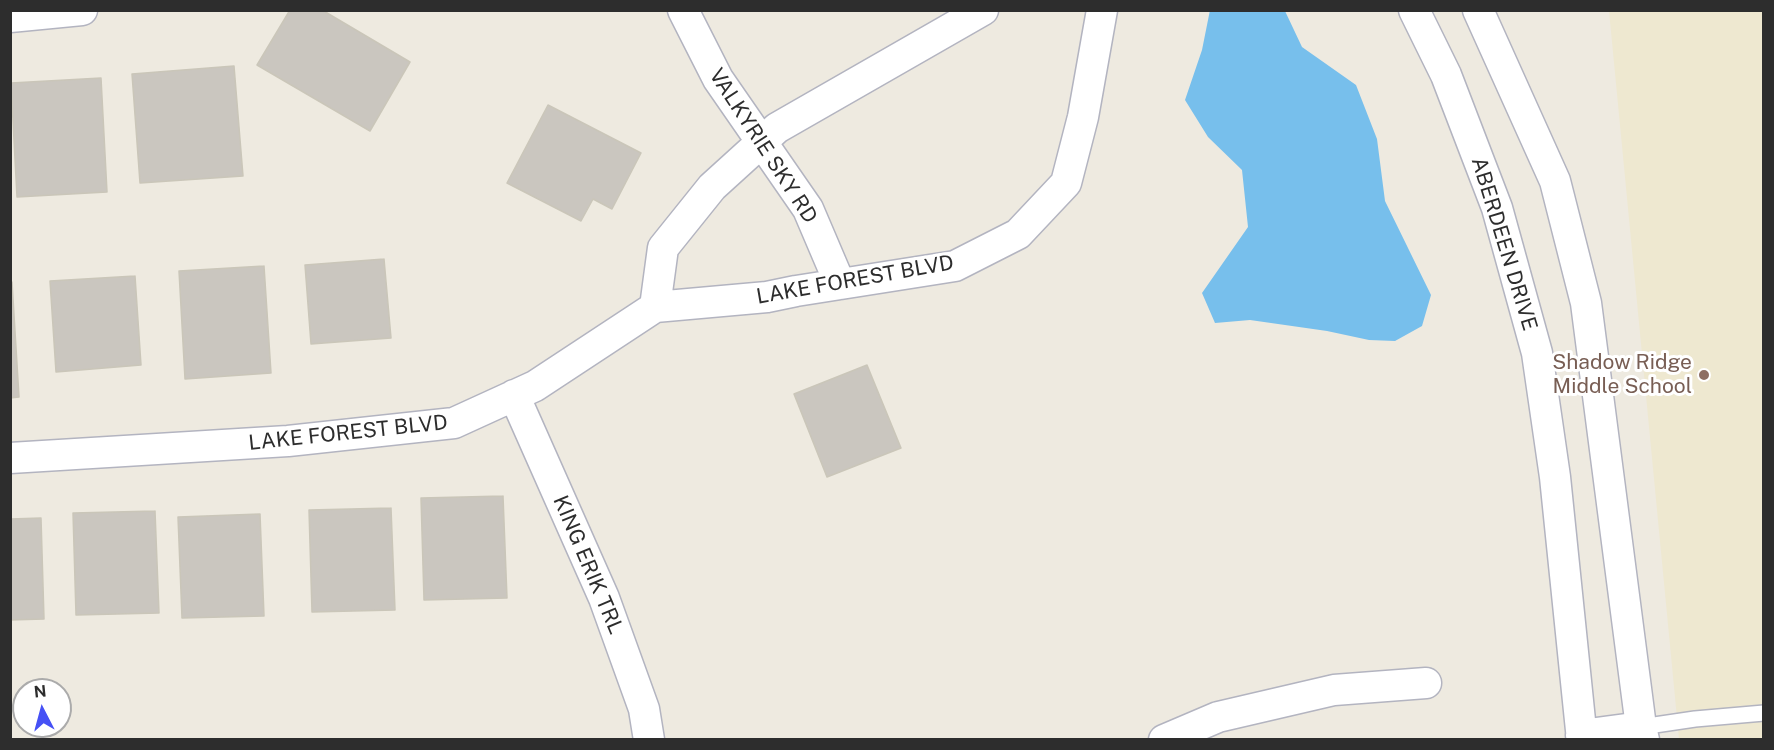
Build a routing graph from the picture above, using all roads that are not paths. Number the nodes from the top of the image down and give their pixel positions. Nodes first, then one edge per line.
1 (82, 10) edge
2 (683, 10) edge
3 (982, 10) edge
4 (1102, 10) edge
5 (1414, 10) edge
6 (1478, 11) edge
7 (10, 17) edge
8 (762, 142) junction
9 (840, 284) junction
10 (655, 307) junction
11 (514, 395) junction
12 (10, 458) edge
13 (1426, 683) dead end
14 (1764, 713) edge
15 (1643, 733) edge
16 (1582, 737) edge
17 (649, 740) edge
18 (1164, 740) edge

1 - 7 street
2 - 8 street, VALKYRIE SKY RD
3 - 8 street
4 - 9 street, LAKE FOREST BLVD
5 - 16 street, ABERDEEN DRIVE
6 - 15 street
8 - 9 street, VALKYRIE SKY RD
8 - 10 street
9 - 10 street, LAKE FOREST BLVD
10 - 11 street, LAKE FOREST BLVD
11 - 12 street, LAKE FOREST BLVD
11 - 17 street, KING ERIK TRL
13 - 18 street
14 - 15 lane
15 - 16 street

